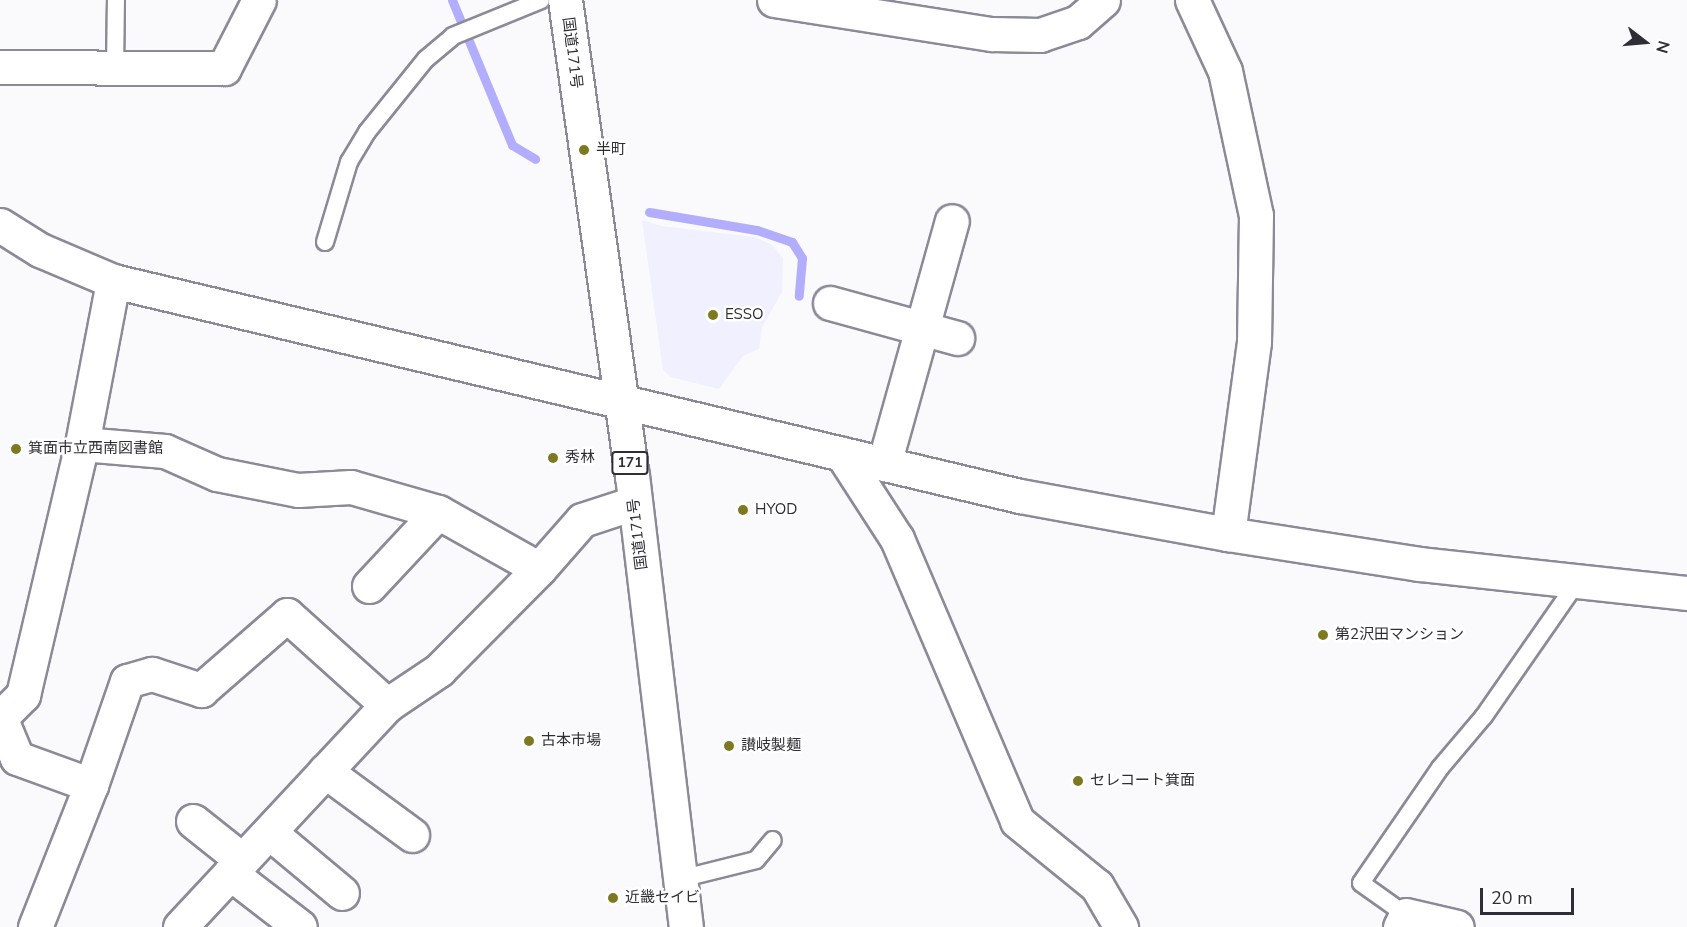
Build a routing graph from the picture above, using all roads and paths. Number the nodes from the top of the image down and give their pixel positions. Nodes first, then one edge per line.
1 (116, 0) edge
2 (259, 0) edge
3 (541, 0) edge
4 (565, 0) edge
5 (774, 0) edge
6 (1103, 0) edge
7 (1192, 0) edge
8 (0, 67) edge
9 (116, 68) junction
10 (952, 221) dead end
11 (0, 225) edge
12 (325, 242) dead end
13 (112, 281) junction
14 (830, 303) dead end
15 (922, 328) junction
16 (957, 338) dead end
17 (621, 403) junction
18 (82, 444) junction
19 (843, 454) junction
20 (884, 464) junction
21 (634, 503) junction
22 (438, 512) junction
23 (1228, 534) junction
24 (539, 570) junction
25 (1578, 581) junction
26 (369, 586) dead end
27 (1687, 593) edge
28 (387, 705) junction
29 (0, 718) edge
30 (326, 771) junction
31 (91, 785) junction
32 (193, 821) dead end
33 (269, 832) junction
34 (412, 835) dead end
35 (773, 840) dead end
36 (236, 867) junction
37 (680, 879) junction
38 (342, 892) dead end
39 (1403, 921) edge
40 (35, 927) edge
41 (180, 927) edge
42 (300, 927) edge
43 (686, 927) edge
44 (1121, 927) edge
45 (1457, 927) edge

1 - 9 lane
2 - 9 main road
3 - 12 lane
4 - 17 main road, 国道171号 / 171
5 - 6 main road
7 - 23 main road
8 - 9 main road
10 - 15 main road
11 - 13 main road
13 - 17 main road
13 - 18 main road
14 - 15 main road
15 - 16 main road
15 - 20 main road
17 - 19 main road
17 - 21 main road, 国道171号 / 171
18 - 22 main road
18 - 29 main road
19 - 20 main road
19 - 44 main road
20 - 23 main road
21 - 24 main road
21 - 37 main road, 国道171号 / 171
22 - 24 main road
22 - 26 main road
23 - 25 main road
24 - 28 main road
25 - 27 main road
25 - 39 lane
28 - 30 main road
28 - 31 main road
29 - 31 main road
30 - 33 main road
30 - 34 main road
31 - 40 main road
32 - 36 main road
33 - 36 main road
33 - 38 main road
35 - 37 lane
36 - 41 main road
36 - 42 main road
37 - 43 main road, 国道171号 / 171
39 - 45 main road

